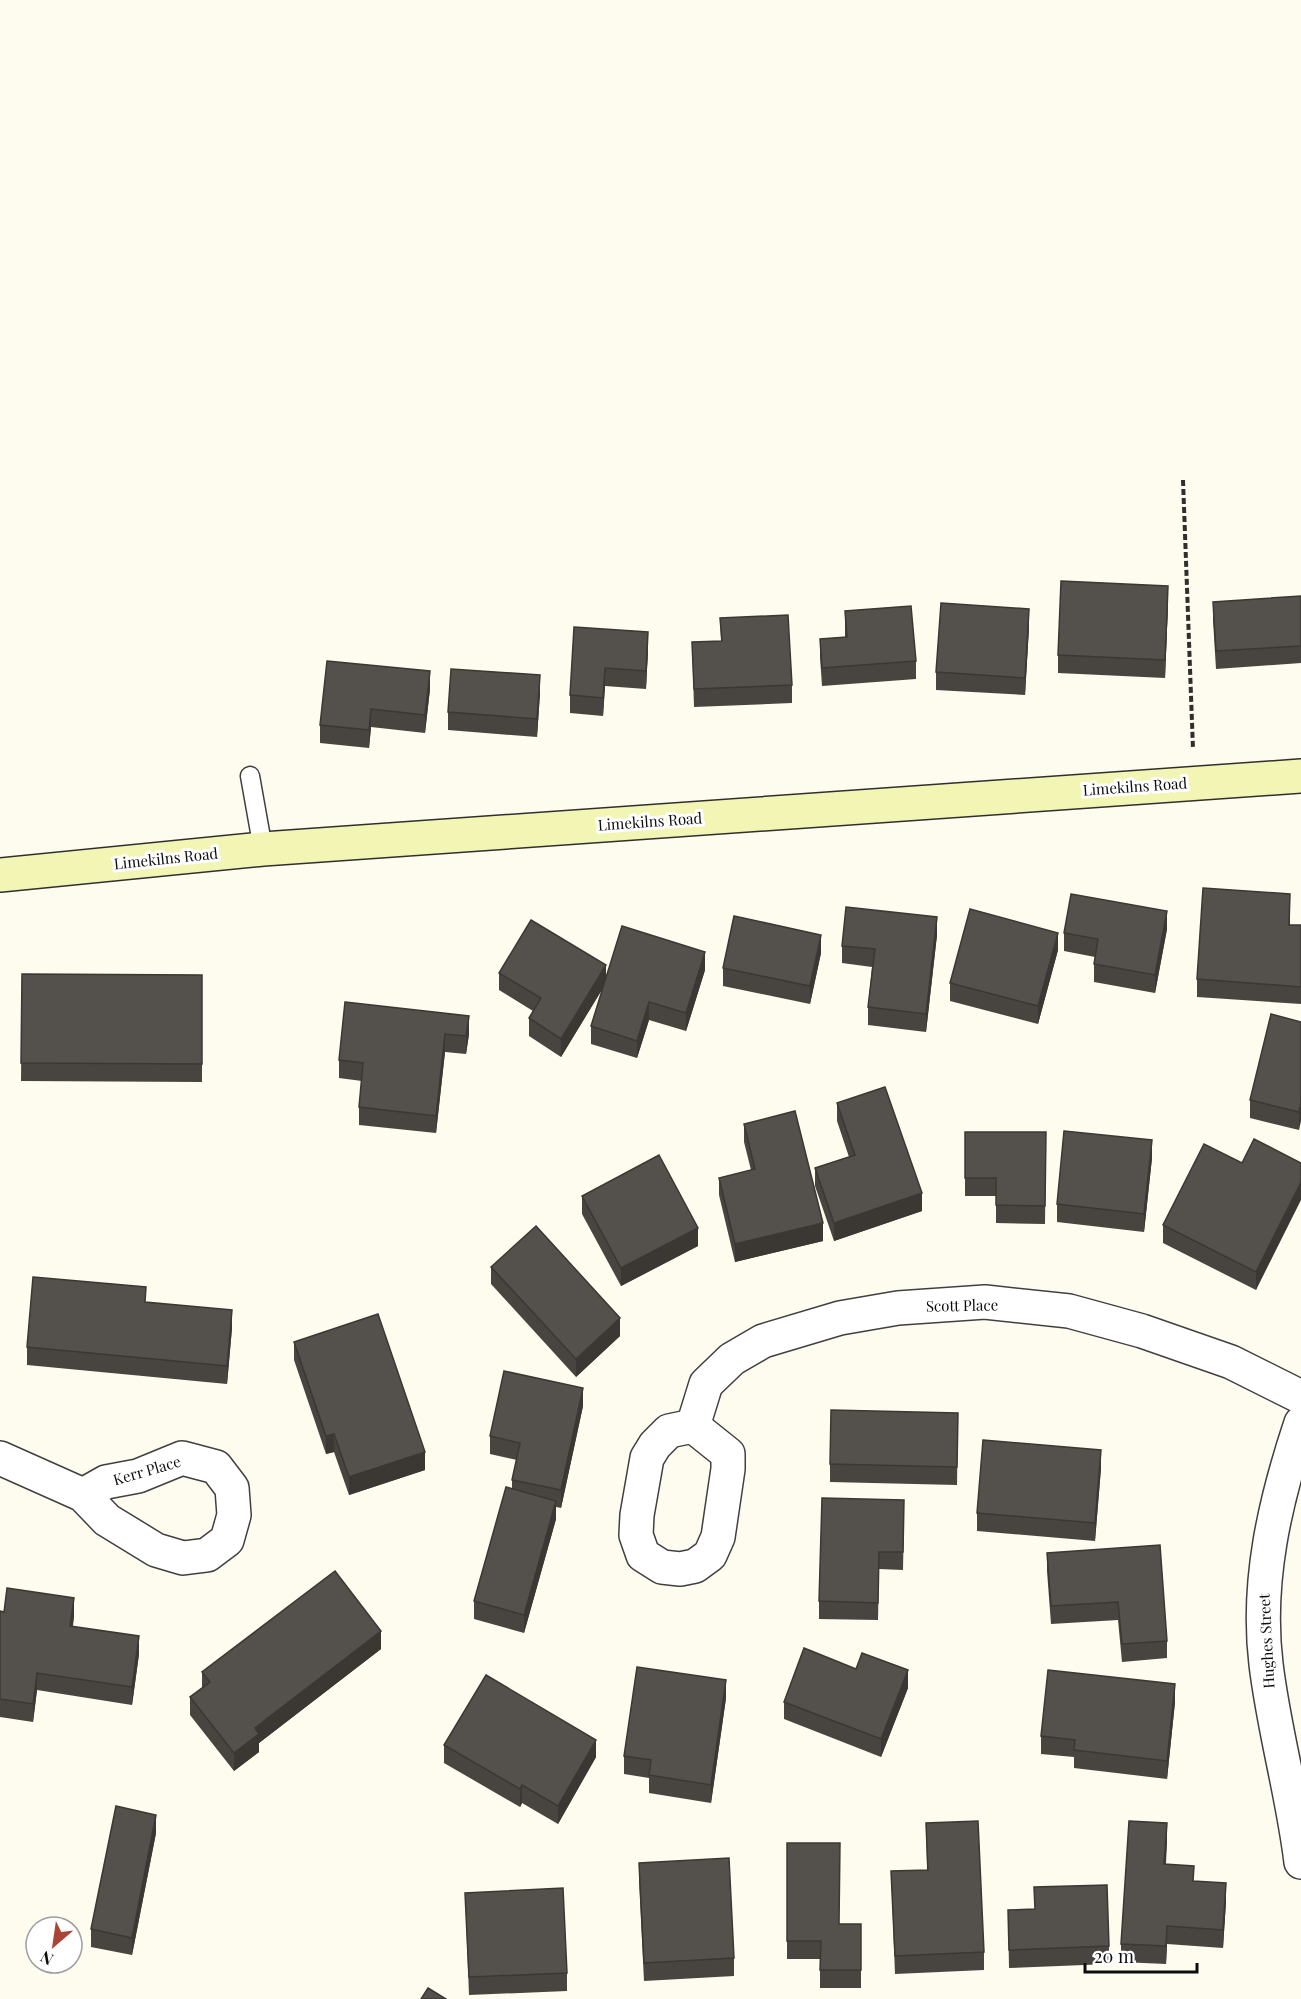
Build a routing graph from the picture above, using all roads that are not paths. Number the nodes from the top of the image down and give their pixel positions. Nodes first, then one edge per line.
1 (250, 776) dead end
2 (1301, 776) edge
3 (263, 849) junction
4 (0, 875) edge
5 (1301, 1397) edge
6 (1301, 1423) edge
7 (693, 1426) dead end
8 (0, 1458) edge
9 (83, 1495) dead end
10 (1301, 1862) edge

1 - 3 lane
2 - 3 main road, Limekilns Road
3 - 4 main road, Limekilns Road
5 - 7 street, Scott Place
6 - 10 street, Hughes Street
8 - 9 street

